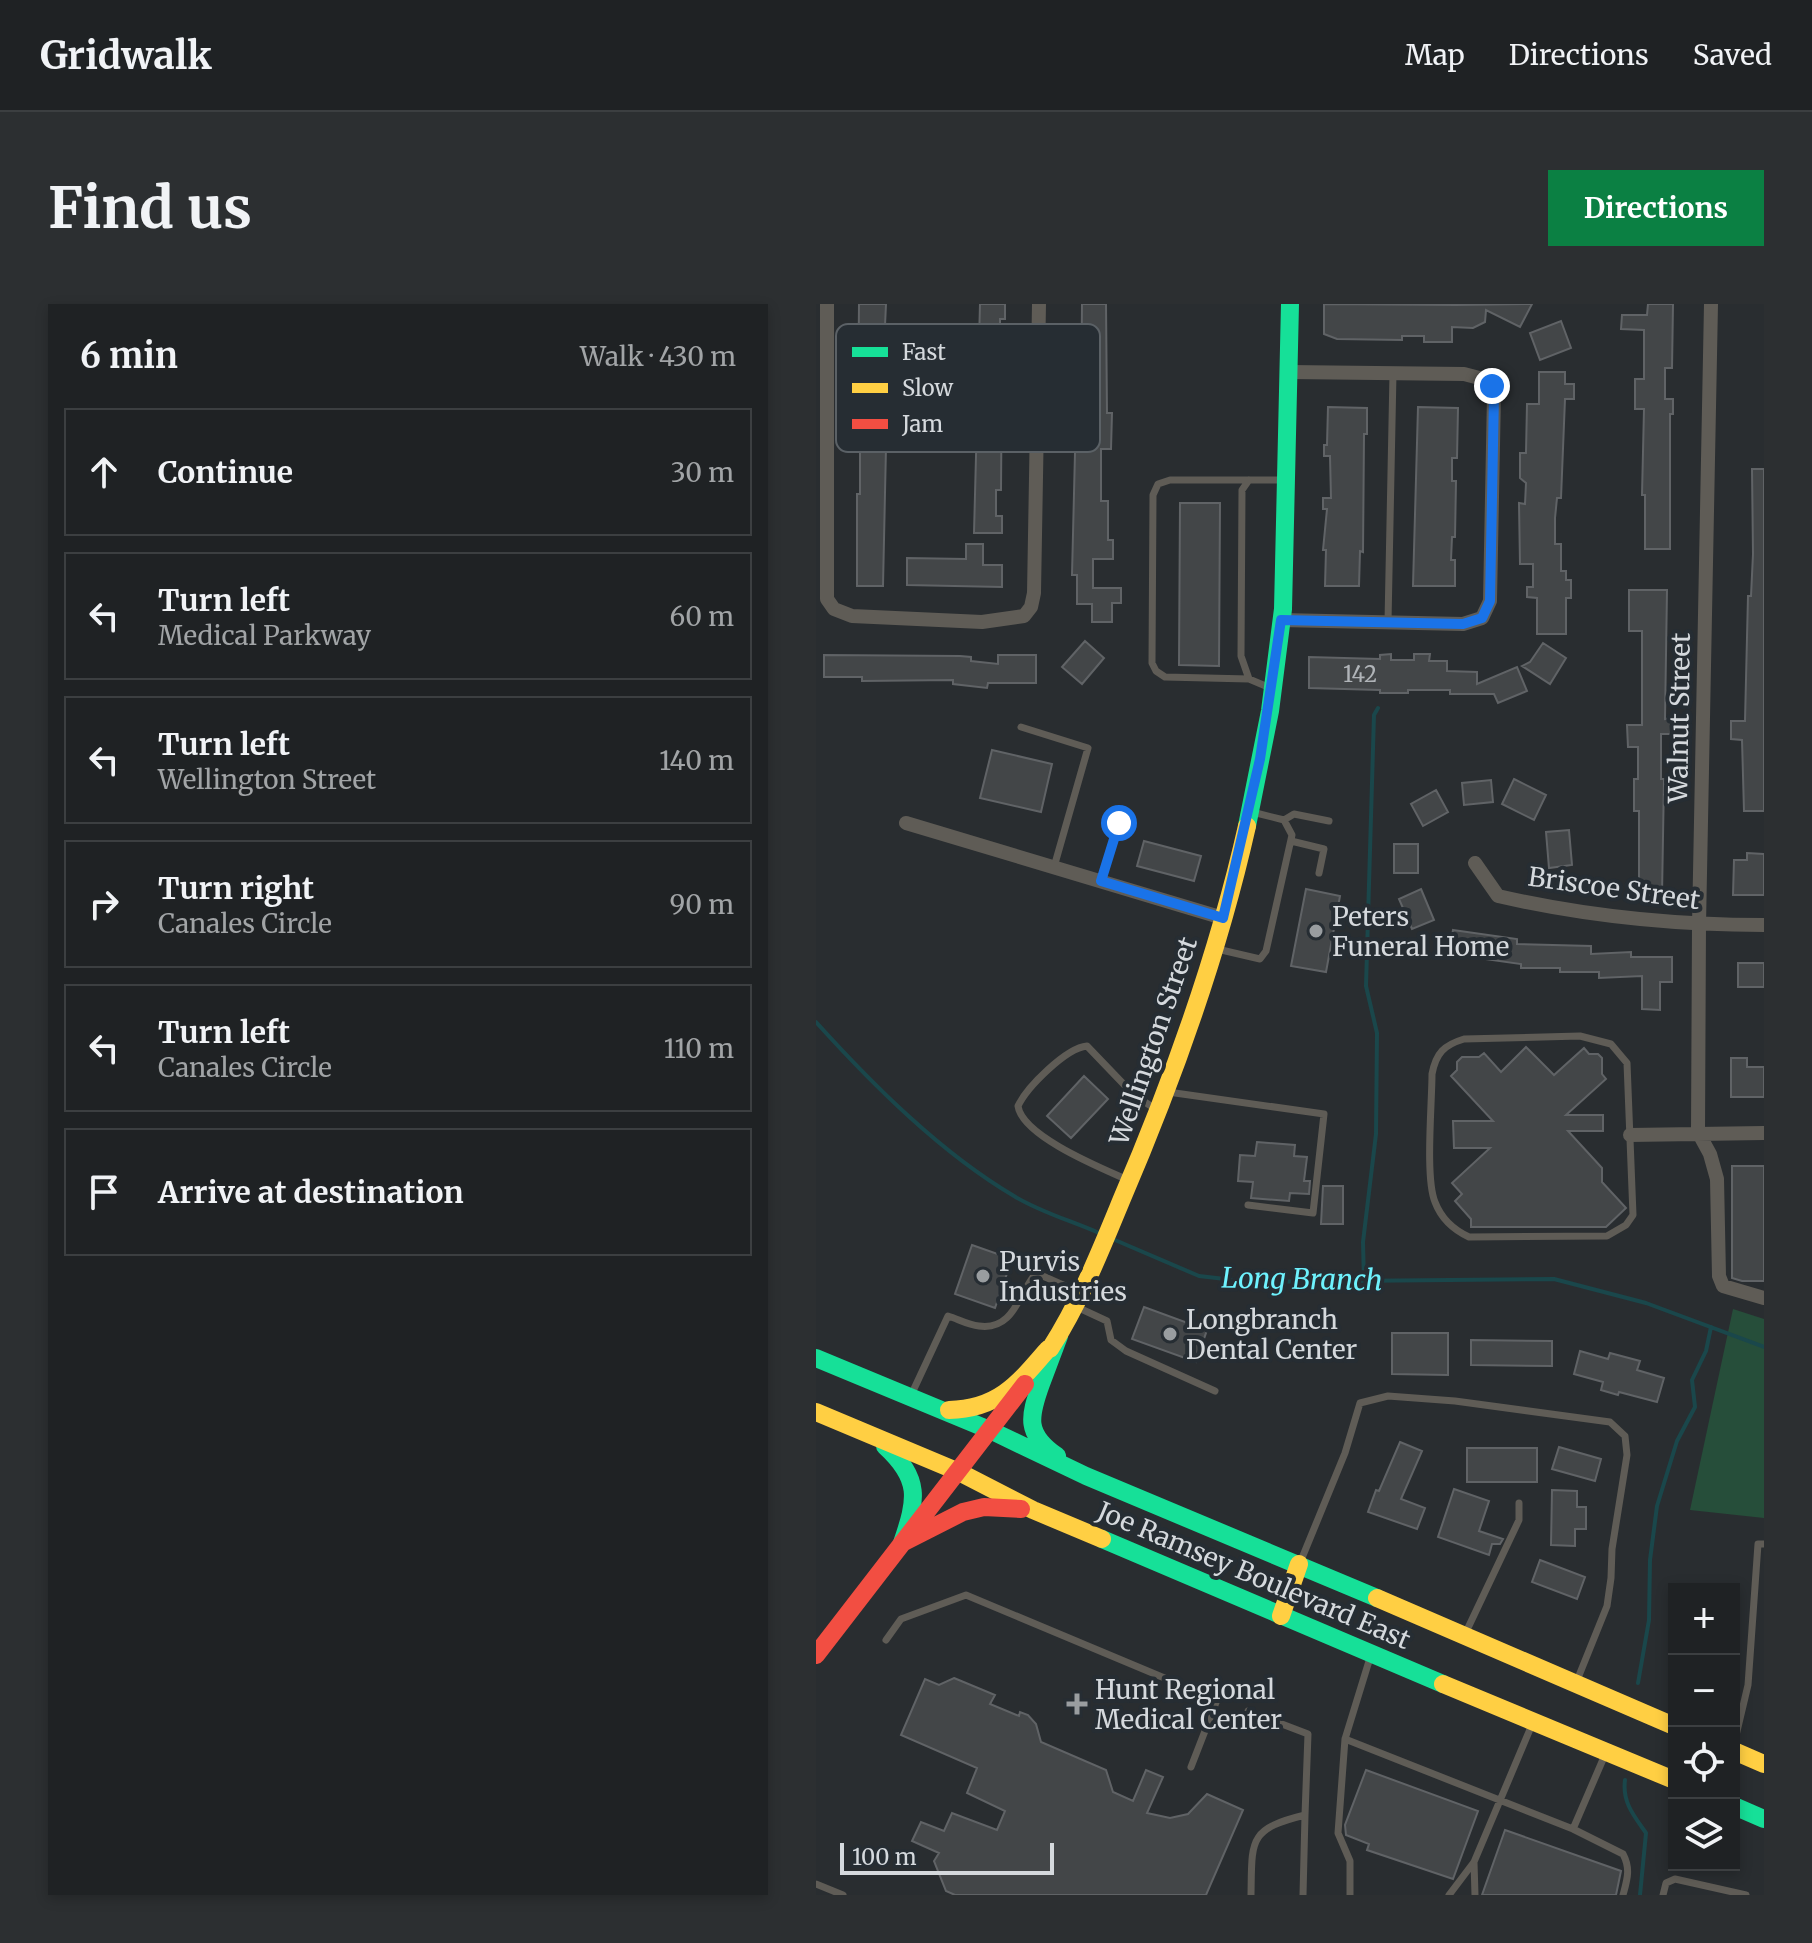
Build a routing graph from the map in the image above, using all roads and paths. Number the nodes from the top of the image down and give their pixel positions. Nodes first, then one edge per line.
1 (827, 304) edge
2 (1039, 304) edge
3 (1290, 304) edge
4 (1711, 304) edge
5 (1039, 324) edge
6 (1289, 372) junction
7 (1393, 373) junction
8 (1036, 452) edge
9 (1249, 480) junction
10 (1286, 480) junction
11 (1281, 620) junction
12 (1388, 622) junction
13 (1249, 679) junction
14 (1272, 688) junction
15 (1021, 727) dead end
16 (1250, 811) junction
17 (1284, 820) junction
18 (1329, 821) dead end
19 (906, 823) dead end
20 (1119, 823) dead end
21 (1291, 841) junction
22 (1475, 863) dead end
23 (1054, 867) junction
24 (1319, 873) dead end
25 (1101, 881) junction
26 (1223, 918) junction
27 (1699, 925) junction
28 (1764, 925) edge
29 (1214, 948) junction
30 (1166, 1092) junction
31 (1159, 1111) junction
32 (1698, 1132) junction
33 (1764, 1133) edge
34 (1630, 1135) junction
35 (1130, 1181) junction
36 (1248, 1205) dead end
37 (1764, 1298) edge
38 (1077, 1299) junction
39 (1059, 1336) junction
40 (816, 1358) edge
41 (1215, 1391) dead end
42 (910, 1396) junction
43 (941, 1409) junction
44 (821, 1417) edge
45 (992, 1431) junction
46 (871, 1435) junction
47 (959, 1472) junction
48 (1086, 1476) junction
49 (1519, 1503) dead end
50 (1033, 1510) junction
51 (902, 1543) junction
52 (1764, 1544) edge
53 (1299, 1564) junction
54 (1281, 1616) junction
55 (822, 1635) edge
56 (1464, 1635) junction
57 (886, 1640) dead end
58 (1371, 1654) junction
59 (816, 1655) edge
60 (1576, 1683) junction
61 (1248, 1711) dead end
62 (1533, 1721) junction
63 (1668, 1723) edge
64 (1739, 1727) edge
65 (1345, 1739) junction
66 (1740, 1751) edge
67 (1606, 1752) junction
68 (1764, 1764) edge
69 (1191, 1767) dead end
70 (1668, 1778) edge
71 (1500, 1800) junction
72 (1740, 1809) edge
73 (1305, 1815) junction
74 (1764, 1819) edge
75 (1573, 1829) junction
76 (1474, 1862) junction
77 (816, 1884) edge
78 (843, 1895) edge
79 (1251, 1895) edge
80 (1303, 1895) edge
81 (1350, 1895) edge
82 (1449, 1895) edge
83 (1475, 1895) edge
84 (1623, 1895) edge
85 (1663, 1895) edge
86 (1746, 1895) edge

1 - 8 street
2 - 5 street
3 - 6 main road, Wellington Street
4 - 27 street, Walnut Street
6 - 7 street
6 - 10 main road, Wellington Street
7 - 12 lane
7 - 12 street
9 - 10 lane
9 - 13 lane
9 - 13 lane
10 - 11 main road, Wellington Street
11 - 12 street
11 - 14 main road, Wellington Street
13 - 14 lane
14 - 16 main road, Wellington Street
15 - 23 lane
16 - 17 lane
16 - 26 main road, Wellington Street
17 - 18 lane
17 - 21 lane
19 - 23 street
20 - 25 lane
21 - 24 lane
21 - 29 lane
22 - 27 street, Briscoe Street
23 - 25 street
25 - 26 street
26 - 29 main road, Wellington Street
27 - 28 street, Briscoe Street
27 - 32 street, Walnut Street
29 - 30 main road, Wellington Street
30 - 31 main road, Wellington Street
30 - 36 lane
31 - 35 main road, Wellington Street
31 - 35 lane
32 - 33 street
32 - 34 street
32 - 37 street
34 - 34 lane
35 - 38 main road, Wellington Street
38 - 39 main road, Wellington Street
38 - 41 lane
38 - 42 lane
39 - 43 main road
39 - 45 main road, Wellington Street
39 - 48 main road
40 - 42 main road, Joe Ramsey Boulevard East
42 - 43 main road, Joe Ramsey Boulevard East
43 - 45 main road, Joe Ramsey Boulevard East
44 - 46 main road, Joe Ramsey Boulevard East
45 - 47 main road, Wellington Street
45 - 48 main road, Joe Ramsey Boulevard East
46 - 47 main road, Joe Ramsey Boulevard East
46 - 51 main road
47 - 50 main road, Joe Ramsey Boulevard East
47 - 51 main road, Wellington Street
48 - 53 main road, Joe Ramsey Boulevard East
49 - 56 lane
50 - 51 main road
50 - 54 main road, Joe Ramsey Boulevard East
51 - 55 main road, Wellington Street
52 - 64 lane
53 - 54 main road
53 - 56 main road, Joe Ramsey Boulevard East
53 - 60 lane
54 - 58 main road, Joe Ramsey Boulevard East
55 - 59 main road, Wellington Street
56 - 60 main road, Joe Ramsey Boulevard East
57 - 69 lane
58 - 62 main road, Joe Ramsey Boulevard East
58 - 65 lane
60 - 63 main road, Joe Ramsey Boulevard East
61 - 73 lane
62 - 67 main road, Joe Ramsey Boulevard East
62 - 71 lane
65 - 71 lane
65 - 81 lane
66 - 68 main road
67 - 70 main road, Joe Ramsey Boulevard East
67 - 75 lane
71 - 75 lane
71 - 76 lane
72 - 74 main road
73 - 79 lane
73 - 80 lane
75 - 84 lane
76 - 82 lane
76 - 83 lane
77 - 78 lane
85 - 86 lane

